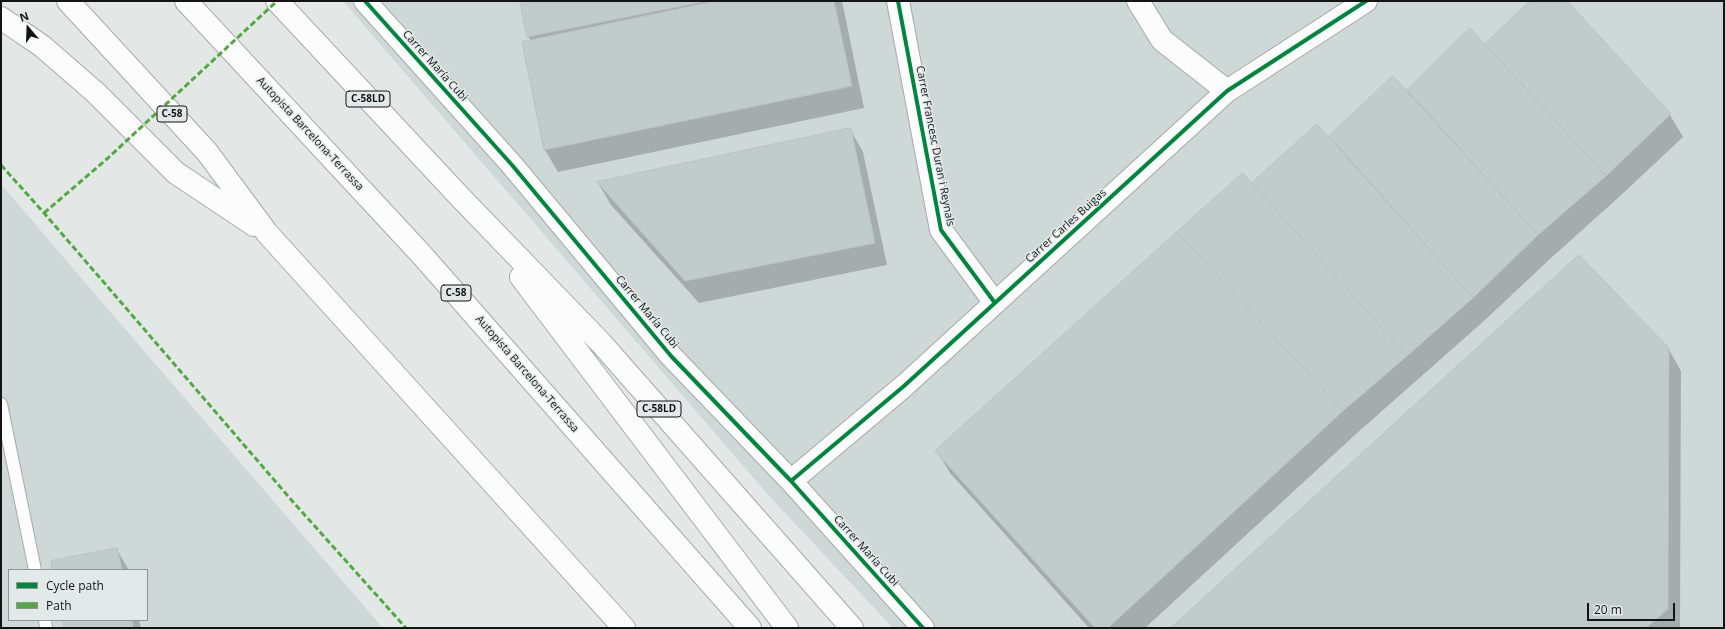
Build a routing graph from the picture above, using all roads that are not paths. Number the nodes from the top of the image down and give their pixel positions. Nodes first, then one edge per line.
1 (68, 1) edge
2 (186, 1) edge
3 (277, 1) edge
4 (365, 1) edge
5 (898, 1) edge
6 (1138, 1) edge
7 (1366, 1) edge
8 (1, 18) edge
9 (1226, 91) junction
10 (460, 197) junction
11 (267, 233) junction
12 (995, 303) junction
13 (1, 404) edge
14 (791, 481) junction
15 (35, 569) edge
16 (624, 628) edge
17 (750, 628) edge
18 (787, 628) edge
19 (852, 628) edge
20 (923, 628) edge

1 - 11 main road, C-58
2 - 17 main road, Autopista Barcelona-Terrassa / C-58
3 - 10 main road, C-58LD
4 - 14 main road, Carrer María Cubi
5 - 12 main road, Carrer Francesc Duran i Reynals
6 - 9 main road
7 - 9 main road, Carrer Carles Buigas
8 - 11 main road
9 - 12 main road, Carrer Carles Buigas
10 - 18 main road
10 - 19 main road, C-58LD
11 - 16 main road, C-58
12 - 14 main road, Carrer Carles Buigas
13 - 15 lane
14 - 20 main road, Carrer María Cubi

